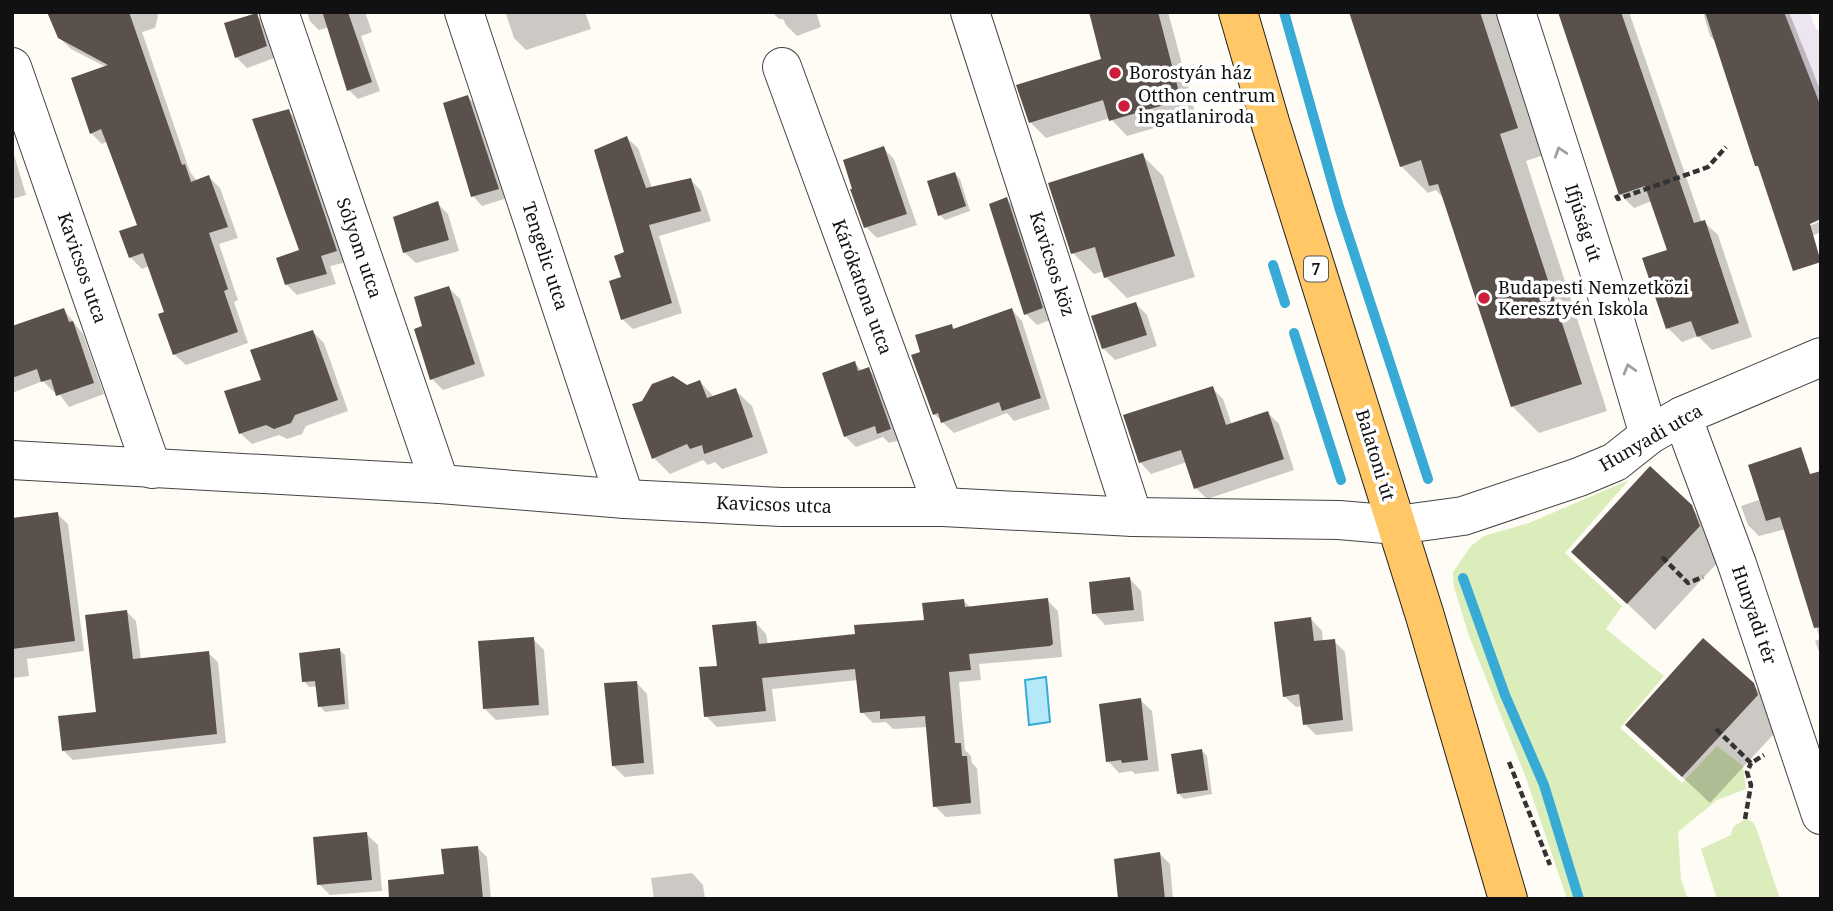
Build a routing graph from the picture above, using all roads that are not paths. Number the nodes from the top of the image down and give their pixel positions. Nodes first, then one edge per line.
1 (279, 12) edge
2 (464, 12) edge
3 (970, 12) edge
4 (1238, 12) edge
5 (1516, 12) edge
6 (12, 67) edge
7 (782, 67) dead end
8 (1821, 357) edge
9 (1682, 416) junction
10 (1648, 435) junction
11 (12, 460) edge
12 (152, 469) junction
13 (440, 484) junction
14 (625, 499) junction
15 (943, 507) junction
16 (1133, 517) junction
17 (1397, 525) junction
18 (1821, 815) edge
19 (1508, 899) edge

1 - 13 street, Sólyom utca
2 - 14 street, Tengelic utca
3 - 16 street, Kavicsos köz
4 - 17 main road, Balatoni út / 7
10 -> 5 street, Ifjúság út
6 - 12 street, Kavicsos utca
7 - 15 street, Kárókatona utca
8 - 9 street, Hunyadi utca
9 - 10 street, Hunyadi utca
9 - 18 street, Hunyadi tér
10 - 17 street, Hunyadi utca
11 - 12 street, Kavicsos utca
12 - 13 street, Kavicsos utca
13 - 14 street, Kavicsos utca
14 - 15 street, Kavicsos utca
15 - 16 street, Kavicsos utca
16 - 17 street, Kavicsos utca
17 - 19 main road, Balatoni út / 7

